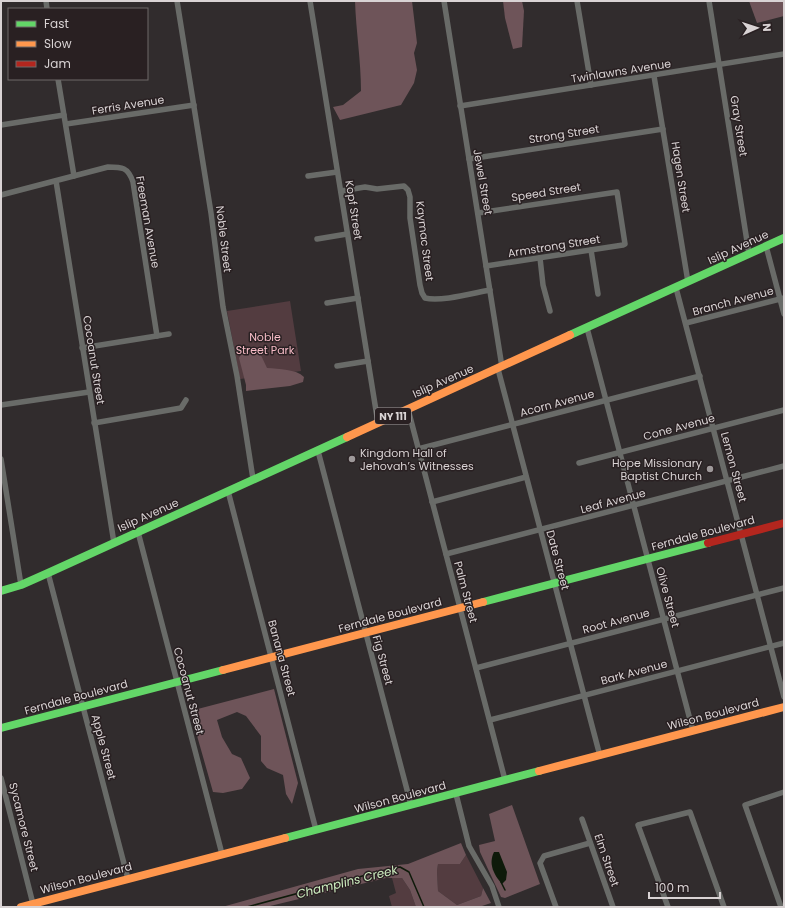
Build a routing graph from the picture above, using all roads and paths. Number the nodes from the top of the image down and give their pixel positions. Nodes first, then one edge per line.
1 (178, 1) edge
2 (310, 1) edge
3 (444, 1) edge
4 (577, 1) edge
5 (709, 1) edge
6 (784, 56) edge
7 (719, 65) junction
8 (654, 76) junction
9 (58, 80) edge
10 (591, 85) junction
11 (194, 105) junction
12 (460, 106) junction
13 (64, 115) junction
14 (66, 124) junction
15 (1, 125) edge
16 (663, 129) junction
17 (469, 160) junction
18 (337, 172) junction
19 (74, 176) junction
20 (308, 176) dead end
21 (56, 181) junction
22 (341, 191) junction
23 (1, 195) edge
24 (478, 213) junction
25 (348, 234) junction
26 (784, 238) edge
27 (317, 239) dead end
28 (625, 244) joint
29 (766, 246) junction
30 (591, 250) junction
31 (749, 254) junction
32 (540, 258) junction
33 (486, 266) junction
34 (688, 282) junction
35 (676, 288) junction
36 (490, 290) junction
37 (598, 294) dead end
38 (358, 298) junction
39 (782, 299) edge
40 (327, 302) dead end
41 (550, 311) dead end
42 (784, 314) edge
43 (686, 323) junction
44 (587, 328) junction
45 (169, 334) dead end
46 (157, 336) junction
47 (82, 348) junction
48 (368, 361) junction
49 (337, 366) dead end
50 (500, 368) junction
51 (700, 376) junction
52 (89, 392) junction
53 (186, 400) dead end
54 (606, 400) junction
55 (1, 405) edge
56 (408, 409) junction
57 (784, 410) edge
58 (94, 423) junction
59 (378, 423) junction
60 (513, 425) junction
61 (714, 428) junction
62 (418, 449) junction
63 (318, 451) junction
64 (620, 453) junction
65 (1, 459) edge
66 (578, 464) dead end
67 (784, 466) edge
68 (526, 477) junction
69 (253, 479) junction
70 (728, 481) junction
71 (228, 491) junction
72 (432, 502) junction
73 (634, 505) junction
74 (784, 523) edge
75 (540, 530) junction
76 (138, 532) junction
77 (741, 534) junction
78 (114, 543) junction
79 (446, 554) junction
80 (648, 558) junction
81 (48, 573) junction
82 (554, 583) junction
83 (21, 585) junction
84 (784, 588) edge
85 (1, 591) edge
86 (757, 595) junction
87 (460, 608) junction
88 (664, 619) junction
89 (365, 633) junction
90 (570, 644) junction
91 (784, 644) edge
92 (771, 647) junction
93 (272, 657) junction
94 (476, 668) junction
95 (678, 671) junction
96 (177, 682) junction
97 (584, 696) junction
98 (784, 697) edge
99 (83, 706) junction
100 (784, 707) edge
101 (490, 720) junction
102 (1, 728) edge
103 (693, 731) junction
104 (600, 756) junction
105 (1, 778) edge
106 (505, 780) junction
107 (784, 792) edge
108 (456, 794) junction
109 (411, 805) junction
110 (582, 819) dead end
111 (316, 830) junction
112 (590, 844) junction
113 (222, 854) junction
114 (128, 879) junction
115 (33, 904) junction
116 (21, 907) edge
117 (499, 907) edge
118 (556, 907) edge
119 (613, 907) edge
120 (668, 907) edge
121 (724, 907) edge
122 (781, 907) edge

1 - 11 street, Noble Street
2 - 18 street, Kopf Street
3 - 12 street, Jewel Street
4 - 10 street
5 - 7 street, Gray Street
6 - 7 street, Twinlawns Avenue
7 - 8 street, Twinlawns Avenue
7 - 31 street, Gray Street
8 - 10 street, Twinlawns Avenue
8 - 16 street, Hagen Street
9 - 13 street
10 - 12 street, Twinlawns Avenue
11 - 14 street, Ferris Avenue
11 - 69 street, Noble Street
12 - 17 street, Jewel Street
13 - 14 street
13 - 15 street
14 - 19 street
16 - 17 street, Strong Street
16 - 34 street, Hagen Street
17 - 24 street, Jewel Street
18 - 20 street
18 - 22 street, Kopf Street
19 - 21 street, Freeman Avenue
19 - 46 street, Freeman Avenue
21 - 23 street, Freeman Avenue
21 - 47 street, Cocoanut Street
22 - 25 street, Kopf Street
22 - 36 street, Kaymac Street
24 - 28 street, Speed Street
24 - 33 street, Jewel Street
25 - 27 street
25 - 38 street, Kopf Street
26 - 29 street, Islip Avenue / NY 111
28 - 30 street, Armstrong Street
29 - 31 street, Islip Avenue / NY 111
29 - 39 street
30 - 32 street, Armstrong Street
30 - 37 street
31 - 34 street, Islip Avenue / NY 111
32 - 33 street, Armstrong Street
32 - 41 street
33 - 36 street, Jewel Street
34 - 35 street, Islip Avenue / NY 111
35 - 43 street, Lemon Street
35 - 44 street, Islip Avenue / NY 111
36 - 50 street, Jewel Street
38 - 40 street
38 - 48 street, Kopf Street
39 - 42 street
39 - 43 street, Branch Avenue
43 - 51 street, Lemon Street
44 - 50 street, Islip Avenue / NY 111
44 - 54 street, Olive Street
45 - 46 street
46 - 47 street
47 - 52 street, Cocoanut Street
48 - 49 street
48 - 59 street, Kopf Street
50 - 56 street, Islip Avenue / NY 111
50 - 60 street, Date Street
51 - 54 street, Acorn Avenue
51 - 61 street, Lemon Street
52 - 55 street
52 - 58 street, Cocoanut Street
53 - 58 street
54 - 60 street, Acorn Avenue
54 - 64 street, Olive Street
56 - 59 street, Islip Avenue / NY 111
56 - 62 street, Palm Street
57 - 61 street, Cone Avenue
58 - 78 street, Cocoanut Street
59 - 63 street, Islip Avenue / NY 111
60 - 62 street, Acorn Avenue
60 - 68 street, Date Street
61 - 64 street, Cone Avenue
61 - 70 street, Lemon Street
62 - 72 street, Palm Street
63 - 69 street, Islip Avenue / NY 111
63 - 89 street, Fig Street
64 - 66 street, Cone Avenue
64 - 73 street, Olive Street
65 - 83 street
67 - 70 street, Leaf Avenue
68 - 72 street
68 - 75 street, Date Street
69 - 71 street, Islip Avenue / NY 111
70 - 73 street, Leaf Avenue
70 - 77 street, Lemon Street
71 - 76 street, Islip Avenue / NY 111
71 - 93 street, Banana Street
72 - 79 street, Palm Street
73 - 75 street, Leaf Avenue
73 - 80 street, Olive Street
74 - 77 street, Ferndale Boulevard
75 - 79 street, Leaf Avenue
75 - 82 street, Date Street
76 - 78 street, Islip Avenue / NY 111
76 - 96 street, Cocoanut Street
77 - 80 street, Ferndale Boulevard
77 - 86 street, Lemon Street
78 - 81 street, Islip Avenue / NY 111
79 - 87 street, Palm Street
80 - 82 street, Ferndale Boulevard
80 - 88 street, Olive Street
81 - 83 street, Islip Avenue / NY 111
81 - 99 street, Apple Street
82 - 87 street, Ferndale Boulevard
82 - 90 street, Date Street
83 - 85 street, Islip Avenue / NY 111
84 - 86 street, Root Avenue
86 - 88 street, Root Avenue
86 - 92 street, Lemon Street
87 - 89 street, Ferndale Boulevard
87 - 94 street, Palm Street
88 - 90 street, Root Avenue
88 - 95 street, Olive Street
89 - 93 street, Ferndale Boulevard
89 - 109 street, Fig Street
90 - 94 street, Root Avenue
90 - 97 street, Date Street
91 - 92 street, Bark Avenue
92 - 95 street, Bark Avenue
92 - 98 street, Lemon Street
93 - 96 street, Ferndale Boulevard
93 - 111 street, Banana Street
94 - 101 street, Palm Street
95 - 97 street, Bark Avenue
95 - 103 street, Olive Street
96 - 99 street, Ferndale Boulevard
96 - 113 street, Cocoanut Street
97 - 101 street, Bark Avenue
97 - 104 street, Date Street
99 - 102 street, Ferndale Boulevard
99 - 114 street, Apple Street
100 - 103 street, Wilson Boulevard
101 - 106 street, Palm Street
103 - 104 street, Wilson Boulevard
104 - 106 street, Wilson Boulevard
105 - 115 street, Sycamore Street
106 - 108 street, Wilson Boulevard
107 - 122 street
108 - 109 street, Wilson Boulevard
108 - 117 street
109 - 111 street, Wilson Boulevard
110 - 112 street, Elm Street
111 - 113 street, Wilson Boulevard
112 - 118 street
112 - 119 street, Elm Street
113 - 114 street, Wilson Boulevard
114 - 115 street, Wilson Boulevard
115 - 116 street, Wilson Boulevard
120 - 121 street

